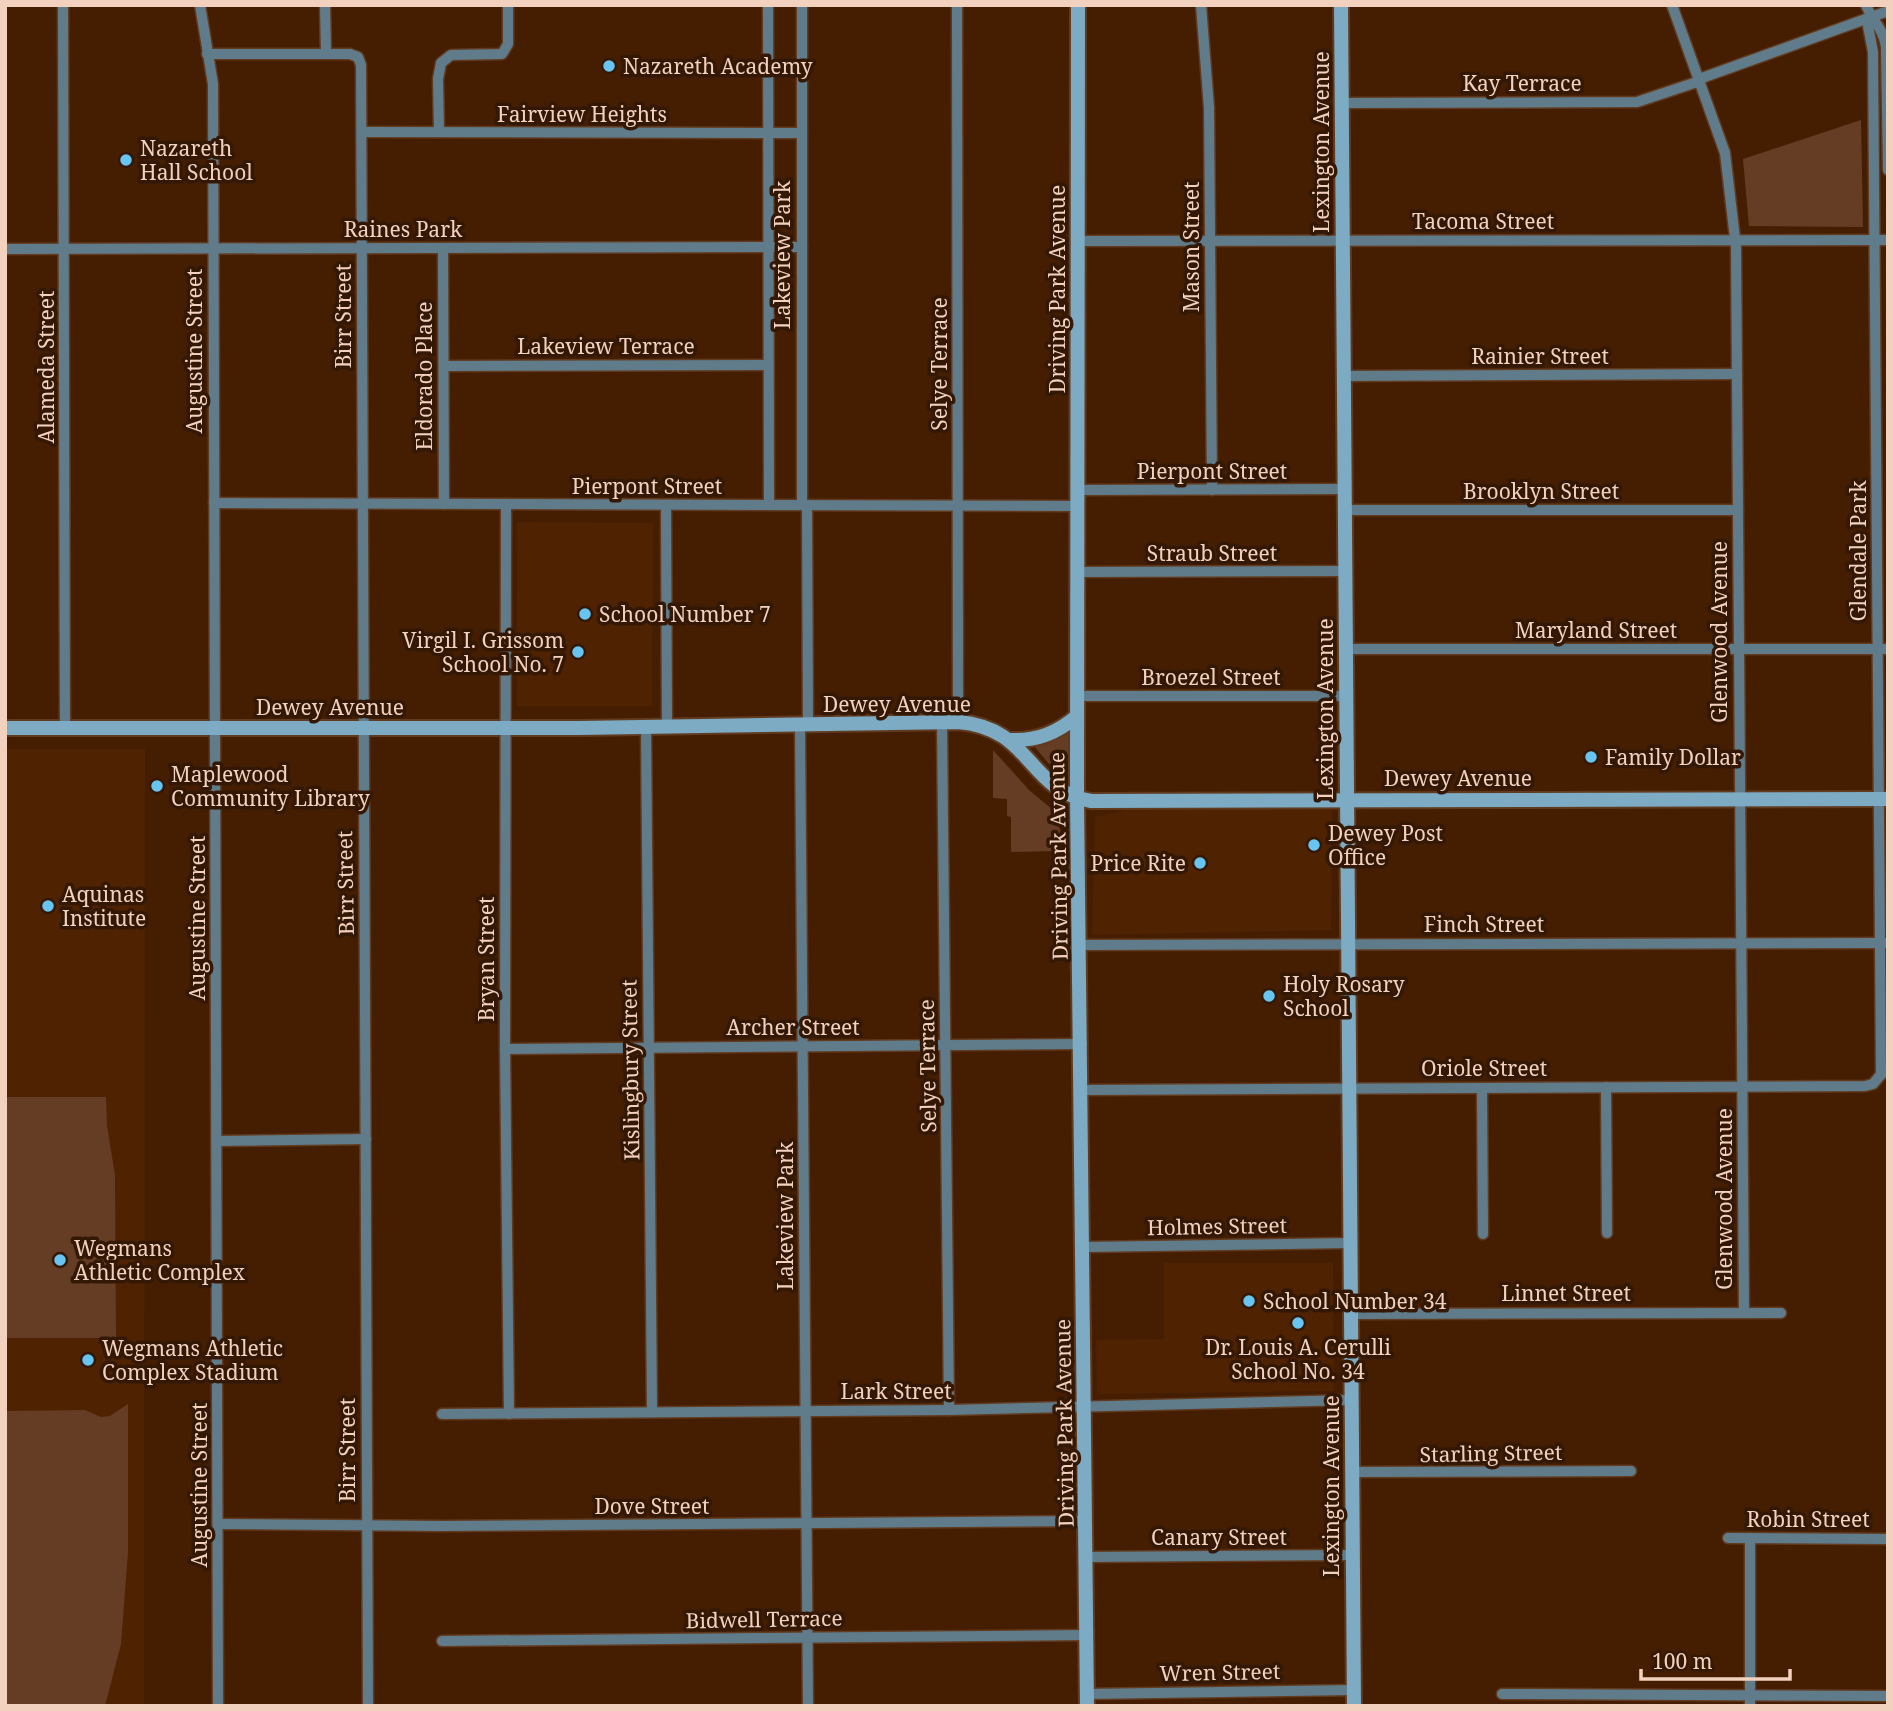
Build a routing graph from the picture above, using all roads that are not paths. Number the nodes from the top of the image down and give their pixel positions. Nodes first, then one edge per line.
1 (63, 5) edge
2 (200, 5) edge
3 (325, 5) edge
4 (508, 5) edge
5 (768, 5) edge
6 (802, 5) edge
7 (957, 5) edge
8 (1078, 5) edge
9 (1201, 5) edge
10 (1341, 5) edge
11 (1672, 5) edge
12 (1866, 5) edge
13 (1888, 11) edge
14 (1871, 18) junction
15 (326, 53) junction
16 (207, 54) junction
17 (1699, 80) junction
18 (1342, 103) junction
19 (1874, 113) junction
20 (1888, 113) edge
21 (362, 132) junction
22 (439, 132) junction
23 (768, 133) junction
24 (802, 133) junction
25 (1888, 170) edge
26 (1343, 240) junction
27 (1735, 240) junction
28 (1875, 240) junction
29 (1888, 240) edge
30 (1078, 241) junction
31 (1210, 241) junction
32 (768, 247) junction
33 (802, 247) junction
34 (213, 248) junction
35 (362, 248) junction
36 (443, 248) junction
37 (5, 249) edge
38 (65, 249) junction
39 (768, 365) junction
40 (444, 366) junction
41 (1737, 374) junction
42 (1344, 376) junction
43 (1345, 489) junction
44 (1079, 490) junction
45 (1212, 490) junction
46 (214, 503) junction
47 (363, 504) junction
48 (444, 504) junction
49 (506, 504) junction
50 (666, 505) junction
51 (769, 505) junction
52 (805, 505) junction
53 (958, 506) junction
54 (1079, 506) junction
55 (1345, 510) junction
56 (1738, 510) junction
57 (1345, 571) junction
58 (1079, 572) junction
59 (1346, 649) junction
60 (1739, 649) junction
61 (1883, 649) edge
62 (1077, 696) junction
63 (1346, 696) junction
64 (1077, 716) junction
65 (958, 722) junction
66 (942, 723) junction
67 (804, 726) junction
68 (505, 727) junction
69 (646, 727) junction
70 (667, 727) junction
71 (5, 728) edge
72 (65, 728) junction
73 (215, 728) junction
74 (362, 728) junction
75 (1011, 740) junction
76 (1077, 798) junction
77 (1347, 799) junction
78 (1740, 799) junction
79 (1883, 799) edge
80 (1348, 943) junction
81 (1741, 943) junction
82 (1884, 943) edge
83 (1080, 945) junction
84 (1082, 1044) junction
85 (947, 1045) junction
86 (803, 1046) junction
87 (649, 1047) junction
88 (505, 1049) junction
89 (1885, 1071) edge
90 (1606, 1087) junction
91 (1742, 1087) junction
92 (1348, 1088) junction
93 (1482, 1088) junction
94 (1082, 1090) junction
95 (366, 1139) junction
96 (217, 1141) junction
97 (1607, 1233) dead end
98 (1483, 1234) dead end
99 (1350, 1243) junction
100 (1083, 1247) junction
101 (1744, 1311) junction
102 (1781, 1313) dead end
103 (1351, 1314) junction
104 (1351, 1401) junction
105 (1085, 1407) junction
106 (949, 1410) junction
107 (652, 1411) junction
108 (806, 1411) junction
109 (442, 1414) dead end
110 (509, 1414) junction
111 (1631, 1471) dead end
112 (1352, 1472) junction
113 (1086, 1521) junction
114 (218, 1524) junction
115 (367, 1524) junction
116 (807, 1525) junction
117 (1728, 1538) dead end
118 (1749, 1538) junction
119 (1888, 1539) edge
120 (1352, 1555) junction
121 (1087, 1557) junction
122 (1087, 1635) junction
123 (807, 1637) junction
124 (442, 1641) dead end
125 (1353, 1690) junction
126 (1502, 1693) dead end
127 (1888, 1696) edge
128 (1087, 1700) edge
129 (1750, 1701) edge
130 (218, 1706) edge
131 (368, 1706) edge
132 (808, 1706) edge
133 (1354, 1706) edge

1 - 38 street, Alameda Street
2 - 16 street, Augustine Street
3 - 15 street
4 - 22 street
5 - 23 street, Lakeview Park
6 - 24 street, Lakeview Park
7 - 53 street, Selye Terrace
8 - 30 street, Driving Park Avenue
9 - 31 street, Mason Street
10 - 18 street, Lexington Avenue
11 - 17 street, Glenwood Avenue
12 - 14 street, Glendale Park
13 - 14 street, Kay Terrace
14 - 17 street, Kay Terrace
14 - 19 street, Glendale Park
14 - 20 street, Glendale Park
15 - 16 street
15 - 21 street, Birr Street
16 - 34 street, Augustine Street
17 - 18 street, Kay Terrace
17 - 27 street, Glenwood Avenue
18 - 26 street, Lexington Avenue
19 - 20 street
19 - 28 street, Glendale Park
20 - 25 street, Glendale Park
21 - 22 street, Fairview Heights
21 - 35 street, Birr Street
22 - 23 street, Fairview Heights
23 - 24 street, Fairview Heights
23 - 32 street, Lakeview Park
24 - 33 street, Lakeview Park
26 - 27 street, Tacoma Street
26 - 31 street, Tacoma Street
26 - 42 street, Lexington Avenue
27 - 28 street, Tacoma Street
27 - 41 street, Glenwood Avenue
28 - 29 street, Tacoma Street
28 - 61 street, Glendale Park
30 - 31 street, Tacoma Street
30 - 44 street, Driving Park Avenue
31 - 45 street, Mason Street
32 - 33 street, Raines Park
32 - 36 street, Raines Park
32 - 39 street, Lakeview Park
33 - 52 street, Lakeview Park
34 - 35 street, Raines Park
34 - 38 street, Raines Park
34 - 46 street, Augustine Street
35 - 36 street, Raines Park
35 - 47 street, Birr Street
36 - 40 street, Eldorado Place
37 - 38 street, Raines Park
38 - 72 street, Alameda Street
39 - 40 street, Lakeview Terrace
39 - 51 street, Lakeview Park
40 - 48 street, Eldorado Place
41 - 42 street, Rainier Street
41 - 56 street, Glenwood Avenue
42 - 43 street, Lexington Avenue
43 - 45 street, Pierpont Street
43 - 55 street, Lexington Avenue
44 - 45 street, Pierpont Street
44 - 54 street, Driving Park Avenue
46 - 47 street, Pierpont Street
46 - 73 street, Augustine Street
47 - 48 street, Pierpont Street
47 - 74 street, Birr Street
48 - 49 street, Pierpont Street
49 - 50 street, Pierpont Street
49 - 68 street, Bryan Street
50 - 51 street, Pierpont Street
50 - 70 street
51 - 52 street, Pierpont Street
52 - 53 street, Pierpont Street
52 - 67 street, Lakeview Park
53 - 54 street, Pierpont Street
53 - 65 street, Selye Terrace
54 - 58 street, Driving Park Avenue
55 - 56 street, Brooklyn Street
55 - 57 street, Lexington Avenue
56 - 60 street, Glenwood Avenue
57 - 58 street, Straub Street
57 - 59 street, Lexington Avenue
58 - 62 street, Driving Park Avenue
59 - 60 street, Maryland Street
59 - 63 street, Lexington Avenue
60 - 61 street, Maryland Street
60 - 78 street, Glenwood Avenue
61 - 79 street, Glendale Park
62 - 63 street, Broezel Street
62 - 64 street, Driving Park Avenue
63 - 77 street, Lexington Avenue
64 - 75 street
64 - 76 street, Driving Park Avenue
65 - 66 street, Dewey Avenue
65 - 75 street, Dewey Avenue
66 - 67 street, Dewey Avenue
66 - 85 street, Selye Terrace
67 - 70 street, Dewey Avenue
67 - 86 street, Lakeview Park
68 - 69 street, Dewey Avenue
68 - 74 street, Dewey Avenue
68 - 88 street, Bryan Street
69 - 70 street, Dewey Avenue
69 - 87 street, Kislingbury Street
71 - 72 street, Dewey Avenue
72 - 73 street, Dewey Avenue
73 - 74 street, Dewey Avenue
73 - 96 street, Augustine Street
74 - 95 street, Birr Street
75 - 76 street, Dewey Avenue
76 - 77 street, Dewey Avenue
76 - 83 street, Driving Park Avenue
77 - 78 street, Dewey Avenue
77 - 80 street, Lexington Avenue
78 - 79 street, Dewey Avenue
78 - 81 street, Glenwood Avenue
79 - 82 street, Glendale Park
80 - 81 street, Finch Street
80 - 83 street, Finch Street
80 - 92 street, Lexington Avenue
81 - 82 street, Finch Street
81 - 91 street, Glenwood Avenue
82 - 89 street, Glendale Park
83 - 84 street, Driving Park Avenue
84 - 85 street, Archer Street
84 - 94 street, Driving Park Avenue
85 - 86 street, Archer Street
85 - 106 street, Selye Terrace
86 - 87 street, Archer Street
86 - 108 street, Lakeview Park
87 - 88 street, Archer Street
87 - 107 street, Kislingbury Street
88 - 110 street, Bryan Street
89 - 91 street, Oriole Street
90 - 91 street, Oriole Street
90 - 93 street, Oriole Street
90 - 97 street
91 - 101 street, Glenwood Avenue
92 - 93 street, Oriole Street
92 - 94 street, Oriole Street
92 - 99 street, Lexington Avenue
93 - 98 street
94 - 100 street, Driving Park Avenue
95 - 96 street
95 - 115 street, Birr Street
96 - 114 street, Augustine Street
99 - 100 street, Holmes Street
99 - 103 street, Lexington Avenue
100 - 105 street, Driving Park Avenue
101 - 102 street, Linnet Street
101 - 103 street, Linnet Street
103 - 104 street, Lexington Avenue
104 - 105 street, Lark Street
104 - 112 street, Lexington Avenue
105 - 106 street, Lark Street
105 - 113 street, Driving Park Avenue
106 - 108 street, Lark Street
107 - 108 street, Lark Street
107 - 110 street, Lark Street
108 - 116 street, Lakeview Park
109 - 110 street, Lark Street
111 - 112 street, Starling Street
112 - 120 street, Lexington Avenue
113 - 116 street, Dove Street
113 - 121 street, Driving Park Avenue
114 - 115 street, Dove Street
114 - 130 street, Augustine Street
115 - 116 street, Dove Street
115 - 131 street, Birr Street
116 - 123 street, Lakeview Park
117 - 118 street, Robin Street
118 - 119 street, Robin Street
118 - 129 street
120 - 121 street, Canary Street
120 - 125 street, Lexington Avenue
121 - 122 street, Driving Park Avenue
122 - 123 street, Bidwell Terrace
122 - 128 street, Driving Park Avenue
123 - 124 street, Bidwell Terrace
123 - 132 street, Lakeview Park
125 - 128 street, Wren Street
125 - 133 street, Lexington Avenue
126 - 129 street
127 - 129 street

